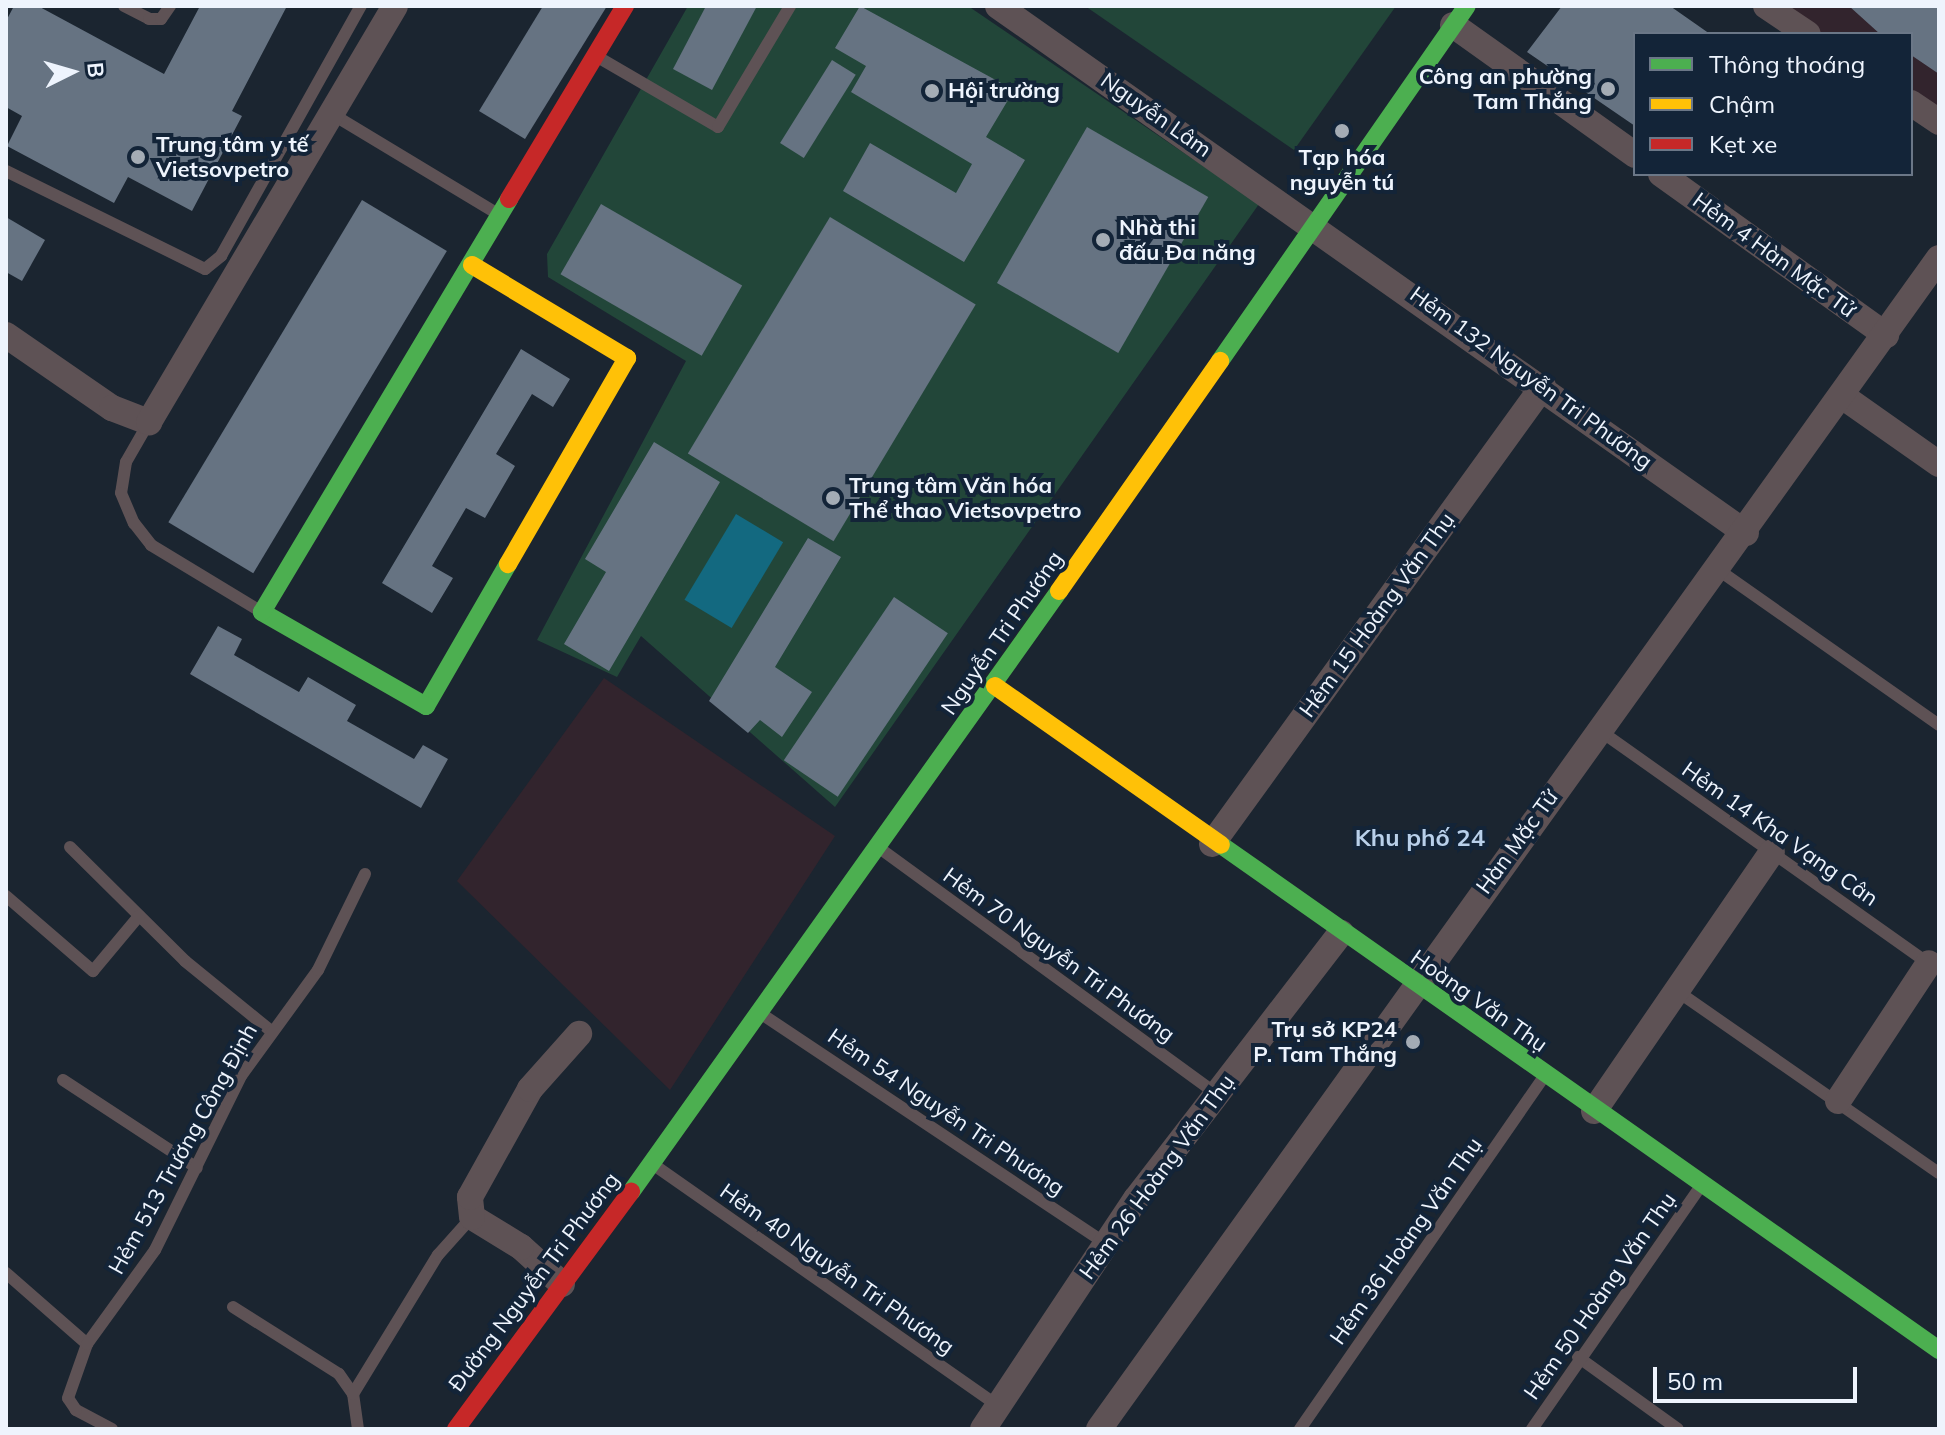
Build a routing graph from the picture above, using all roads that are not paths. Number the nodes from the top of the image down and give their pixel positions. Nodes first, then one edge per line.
1 (124, 6) edge
2 (170, 6) edge
3 (361, 6) edge
4 (395, 6) edge
5 (625, 6) edge
6 (790, 6) edge
7 (998, 6) edge
8 (1779, 10) edge
9 (1460, 16) edge
10 (1806, 32) edge
11 (596, 56) junction
12 (1913, 104) edge
13 (332, 114) junction
14 (1939, 122) edge
15 (1633, 153) edge
16 (6, 171) edge
17 (1664, 176) edge
18 (501, 215) junction
19 (1315, 224) junction
20 (1939, 258) edge
21 (472, 265) junction
22 (6, 335) edge
23 (1886, 335) junction
24 (1543, 386) junction
25 (1845, 398) junction
26 (149, 422) junction
27 (1939, 464) edge
28 (1746, 533) junction
29 (1720, 571) junction
30 (262, 612) junction
31 (995, 686) junction
32 (1939, 725) edge
33 (1599, 730) junction
34 (1212, 844) junction
35 (70, 847) dead end
36 (879, 848) junction
37 (1772, 852) junction
38 (365, 874) dead end
39 (6, 896) edge
40 (139, 916) junction
41 (1341, 933) junction
42 (1934, 967) edge
43 (1414, 984) junction
44 (1677, 991) junction
45 (763, 1015) junction
46 (271, 1031) junction
47 (579, 1034) dead end
48 (1545, 1076) junction
49 (63, 1080) dead end
50 (1216, 1094) junction
51 (1838, 1101) junction
52 (1594, 1111) junction
53 (652, 1164) junction
54 (197, 1168) junction
55 (1939, 1173) edge
56 (1701, 1186) junction
57 (472, 1217) junction
58 (1106, 1244) junction
59 (6, 1273) edge
60 (562, 1284) junction
61 (233, 1307) dead end
62 (1935, 1338) edge
63 (87, 1344) junction
64 (1578, 1357) dead end
65 (353, 1394) junction
66 (998, 1406) junction
67 (112, 1429) edge
68 (358, 1429) edge
69 (456, 1429) edge
70 (983, 1429) edge
71 (1099, 1429) edge
72 (1300, 1429) edge
73 (1532, 1429) edge
74 (1678, 1429) edge

1 - 2 lane
3 - 16 lane
4 - 13 street
5 - 11 street
6 - 11 lane
7 - 19 street, Nguyễn Lâm
8 - 10 street
9 - 15 street
9 - 19 street, Nguyễn Tri Phương
11 - 18 street
12 - 14 street
13 - 18 lane
13 - 26 street
17 - 23 street, Hẻm 4 Hàn Mặc Tử
18 - 21 street
19 - 24 street, Hẻm 132 Nguyễn Tri Phương
19 - 31 street, Nguyễn Tri Phương
20 - 23 street, Hàn Mặc Tử
21 - 30 street
21 - 30 street
22 - 26 street
23 - 25 street, Hàn Mặc Tử
24 - 28 street, Hẻm 132 Nguyễn Tri Phương
24 - 34 street, Hẻm 15 Hoàng Văn Thụ
25 - 27 street
25 - 28 street, Hàn Mặc Tử
26 - 30 lane
28 - 29 street, Hàn Mặc Tử
29 - 32 lane
29 - 33 street, Hàn Mặc Tử
31 - 34 street, Hoàng Văn Thụ
31 - 36 street, Nguyễn Tri Phương
33 - 37 lane, Hẻm 14 Kha Vạng Cân
33 - 43 street, Hàn Mặc Tử
34 - 41 street, Hoàng Văn Thụ
35 - 40 lane
36 - 45 street, Nguyễn Tri Phương
36 - 50 lane, Hẻm 70 Nguyễn Tri Phương
37 - 42 lane, Hẻm 14 Kha Vạng Cân
37 - 44 street
38 - 46 lane, Hẻm 513 Trương Công Định
39 - 40 lane
40 - 46 lane
41 - 43 street, Hoàng Văn Thụ
41 - 50 street, Hẻm 26 Hoàng Văn Thụ
42 - 51 street
43 - 48 street, Hoàng Văn Thụ
43 - 71 street, Hàn Mặc Tử
44 - 51 lane
44 - 52 street
45 - 53 street, Nguyễn Tri Phương
45 - 58 lane, Hẻm 54 Nguyễn Tri Phương
46 - 54 lane, Hẻm 513 Trương Công Định
47 - 57 street
48 - 52 street, Hoàng Văn Thụ
48 - 72 lane, Hẻm 36 Hoàng Văn Thụ
49 - 54 lane
50 - 58 street, Hẻm 26 Hoàng Văn Thụ
51 - 55 lane
52 - 56 street, Hoàng Văn Thụ
53 - 60 street, Đường Nguyễn Tri Phương
53 - 66 lane, Hẻm 40 Nguyễn Tri Phương
54 - 63 lane, Hẻm 513 Trương Công Định
56 - 62 street, Hoàng Văn Thụ
56 - 73 lane, Hẻm 50 Hoàng Văn Thụ
57 - 60 street
57 - 65 lane
58 - 66 street, Hẻm 26 Hoàng Văn Thụ
59 - 63 lane
60 - 69 street, Đường Nguyễn Tri Phương
61 - 65 lane
63 - 67 lane, Hẻm 513 Trương Công Định
64 - 74 lane
65 - 68 lane
66 - 70 street, Hẻm 26 Hoàng Văn Thụ

